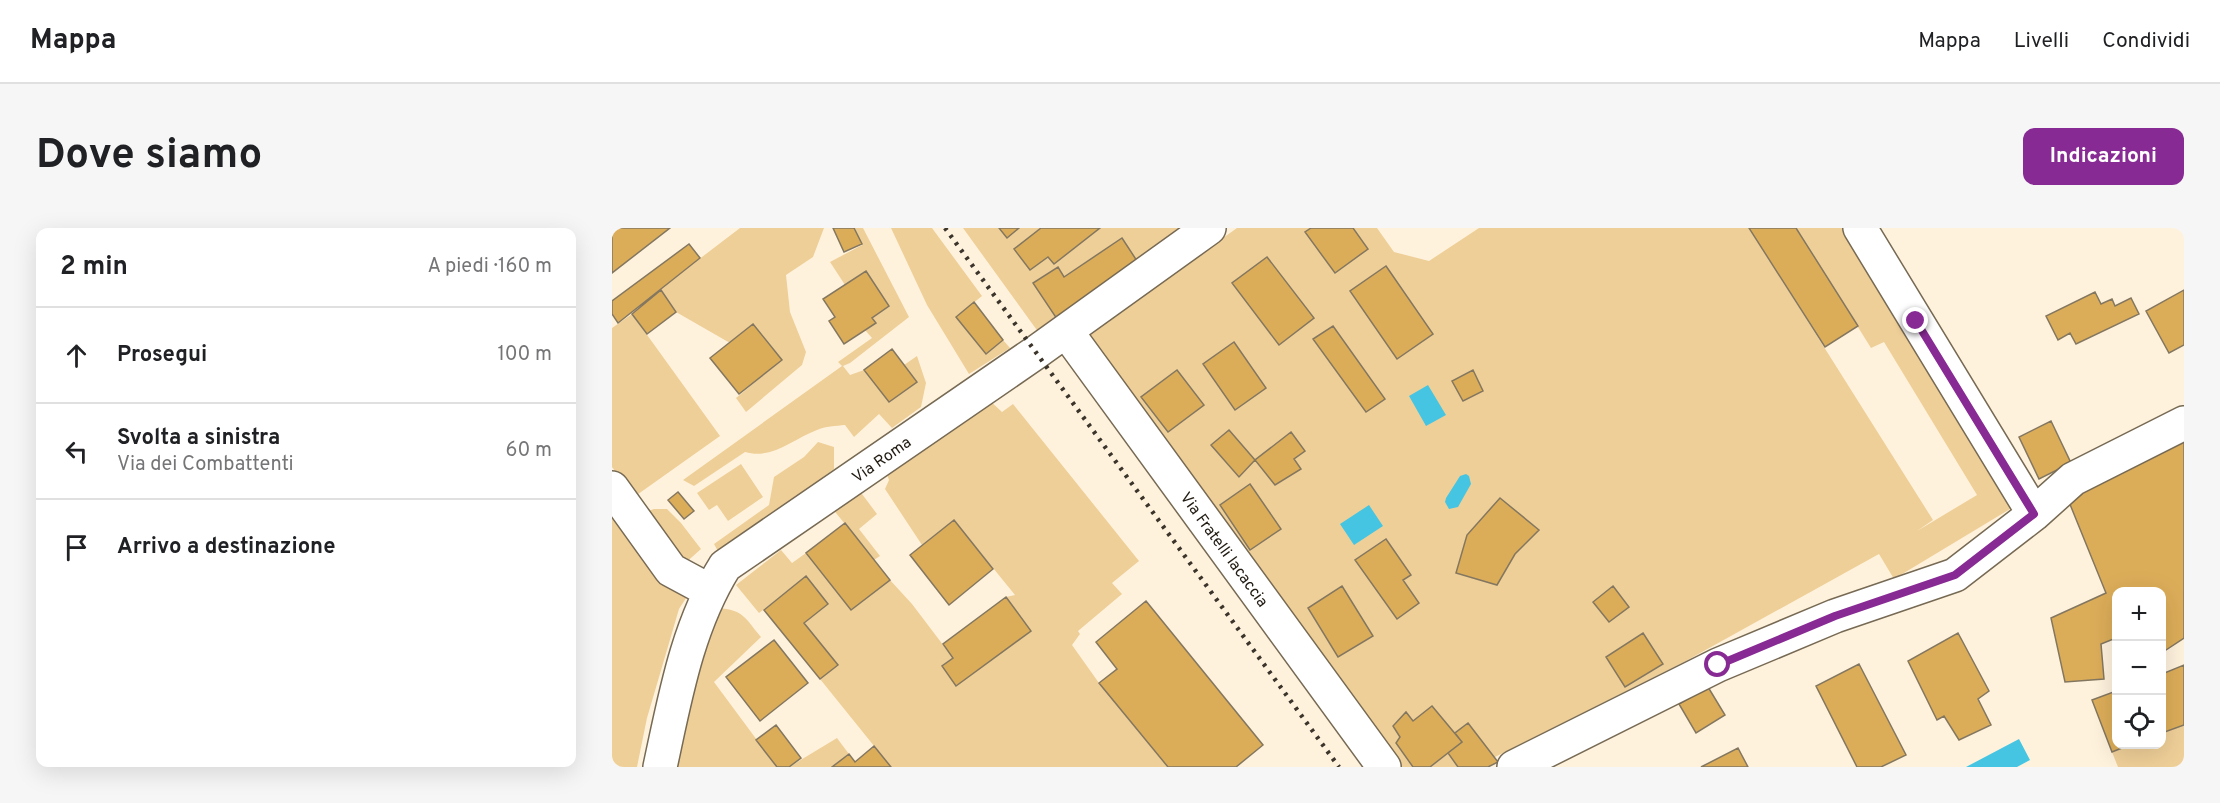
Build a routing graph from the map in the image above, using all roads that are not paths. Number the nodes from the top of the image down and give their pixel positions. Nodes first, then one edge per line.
1 (1209, 228) edge
2 (1860, 228) edge
3 (1066, 331) junction
4 (2184, 423) edge
5 (612, 488) edge
6 (2034, 514) junction
7 (710, 591) junction
8 (660, 767) edge
9 (1384, 767) edge
10 (1514, 767) edge

1 - 3 street, Via Roma
2 - 6 street
3 - 7 street, Via Roma
3 - 9 street, Via Fratelli Iacaccia
4 - 6 street
5 - 7 street
6 - 10 street
7 - 8 street, Via Roma

